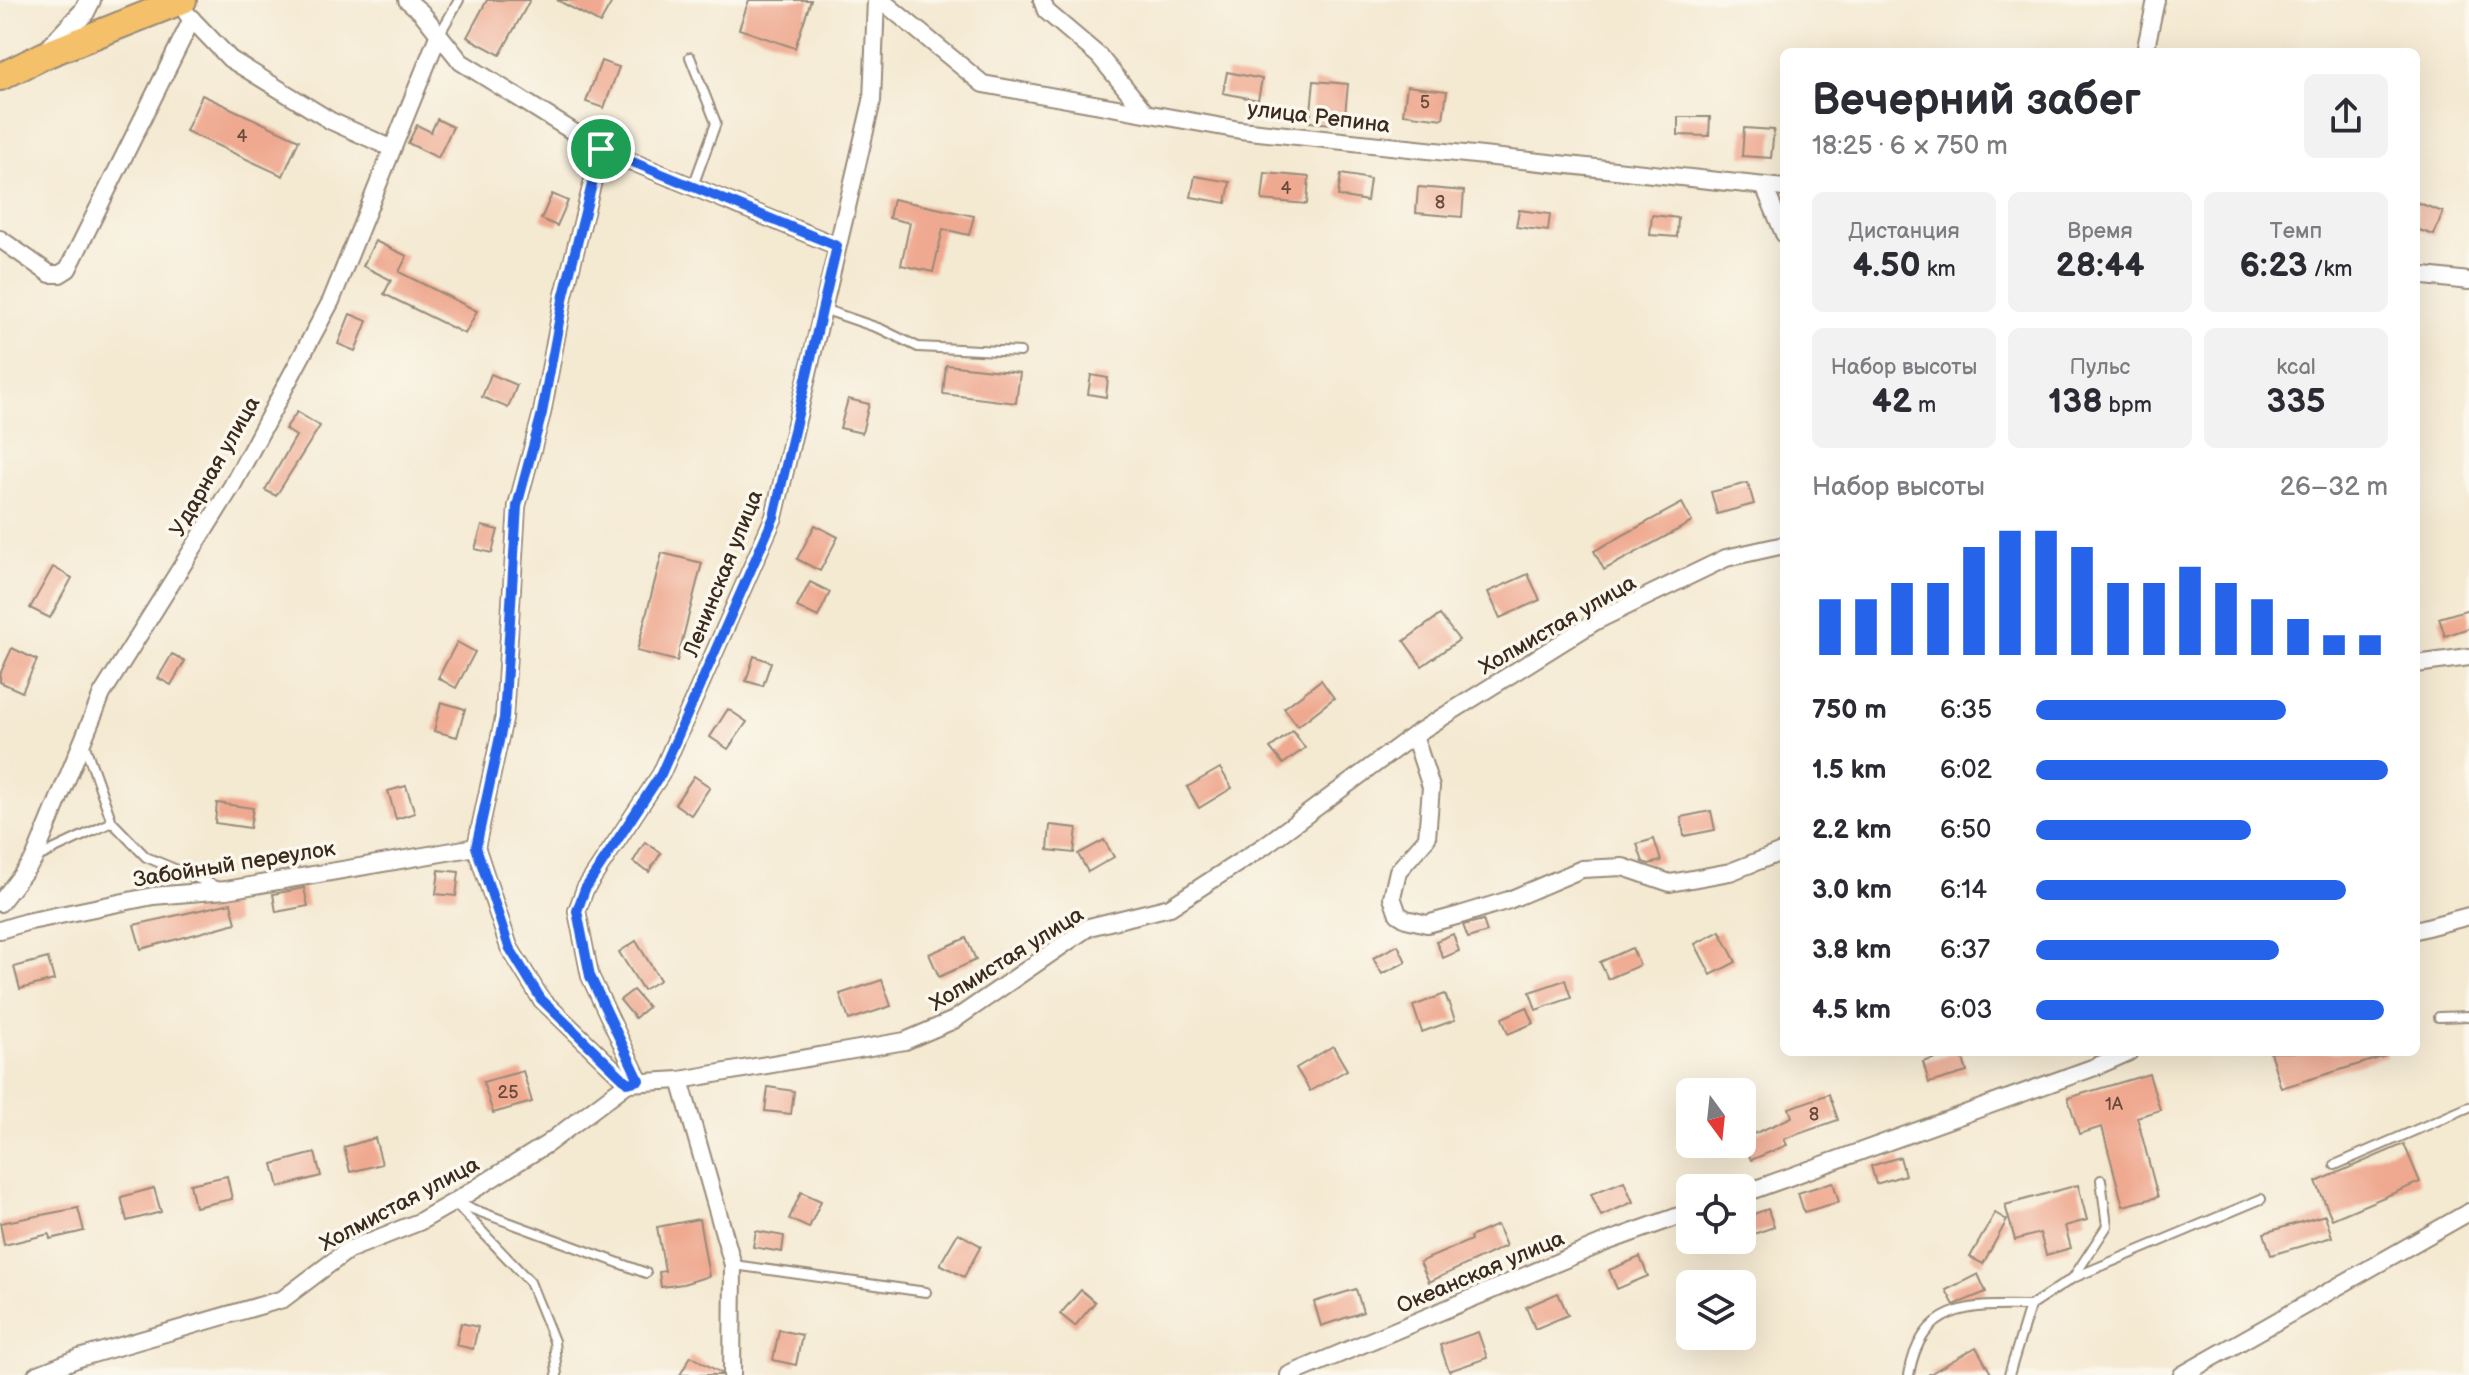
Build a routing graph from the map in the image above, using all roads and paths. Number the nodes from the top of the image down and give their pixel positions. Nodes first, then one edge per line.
1 (90, 0) edge
2 (407, 0) edge
3 (459, 0) edge
4 (878, 0) edge
5 (1042, 0) edge
6 (2156, 0) edge
7 (181, 5) edge
8 (438, 36) junction
9 (2146, 48) edge
10 (45, 55) junction
11 (690, 57) dead end
12 (0, 77) edge
13 (1146, 113) junction
14 (391, 148) junction
15 (601, 149) junction
16 (1764, 186) junction
17 (693, 187) junction
18 (1780, 188) edge
19 (1780, 224) edge
20 (0, 239) edge
21 (837, 246) junction
22 (2420, 275) edge
23 (2469, 281) edge
24 (822, 309) junction
25 (1020, 352) dead end
26 (1780, 546) edge
27 (2469, 657) edge
28 (2420, 663) edge
29 (1414, 735) junction
30 (83, 738) junction
31 (112, 822) junction
32 (476, 847) junction
33 (1780, 853) edge
34 (34, 859) junction
35 (226, 890) junction
36 (0, 903) edge
37 (2469, 916) edge
38 (2420, 929) edge
39 (0, 930) edge
40 (2469, 1016) edge
41 (2439, 1017) dead end
42 (2119, 1056) edge
43 (680, 1080) junction
44 (633, 1082) junction
45 (2469, 1107) edge
46 (2335, 1165) dead end
47 (2101, 1180) dead end
48 (1756, 1189) edge
49 (2261, 1199) dead end
50 (454, 1202) junction
51 (2469, 1212) edge
52 (1676, 1217) edge
53 (733, 1265) junction
54 (646, 1273) dead end
55 (2073, 1278) junction
56 (926, 1292) dead end
57 (2030, 1306) junction
58 (36, 1375) edge
59 (557, 1375) edge
60 (732, 1375) edge
61 (1289, 1375) edge
62 (1909, 1375) edge
63 (2009, 1375) edge
64 (2182, 1375) edge

1 - 10 street
2 - 8 street
3 - 8 lane
4 - 13 street, улица Репина
4 - 21 street, Ленинская улица
5 - 13 street
6 - 9 street
7 - 10 main road
7 - 14 street
7 - 20 street
8 - 14 street, Ударная улица
8 - 15 street
10 - 12 main road
11 - 17 lane
13 - 16 street, улица Репина
14 - 30 street, Ударная улица
15 - 17 street
15 - 32 street
16 - 18 street, улица Репина
16 - 19 street
17 - 21 street
21 - 24 street, Ленинская улица
22 - 23 street
24 - 25 lane
24 - 44 street, Ленинская улица
26 - 29 street, Холмистая улица
27 - 28 street
29 - 33 street
29 - 43 street, Холмистая улица
30 - 31 lane
30 - 34 street, Ударная улица
31 - 34 lane
31 - 35 lane
32 - 35 street, Забойный переулок
32 - 44 street
34 - 36 street, Ударная улица
35 - 39 street, Забойный переулок
37 - 38 street
40 - 41 lane
42 - 48 street
43 - 44 street, Холмистая улица
43 - 53 street
44 - 50 street, Холмистая улица
45 - 46 lane
47 - 55 lane
49 - 55 lane
50 - 54 lane
50 - 58 street, Холмистая улица
50 - 59 lane
51 - 64 street
52 - 61 street, Океанская улица
53 - 56 lane
53 - 60 street
55 - 57 lane
57 - 62 lane
57 - 63 lane

